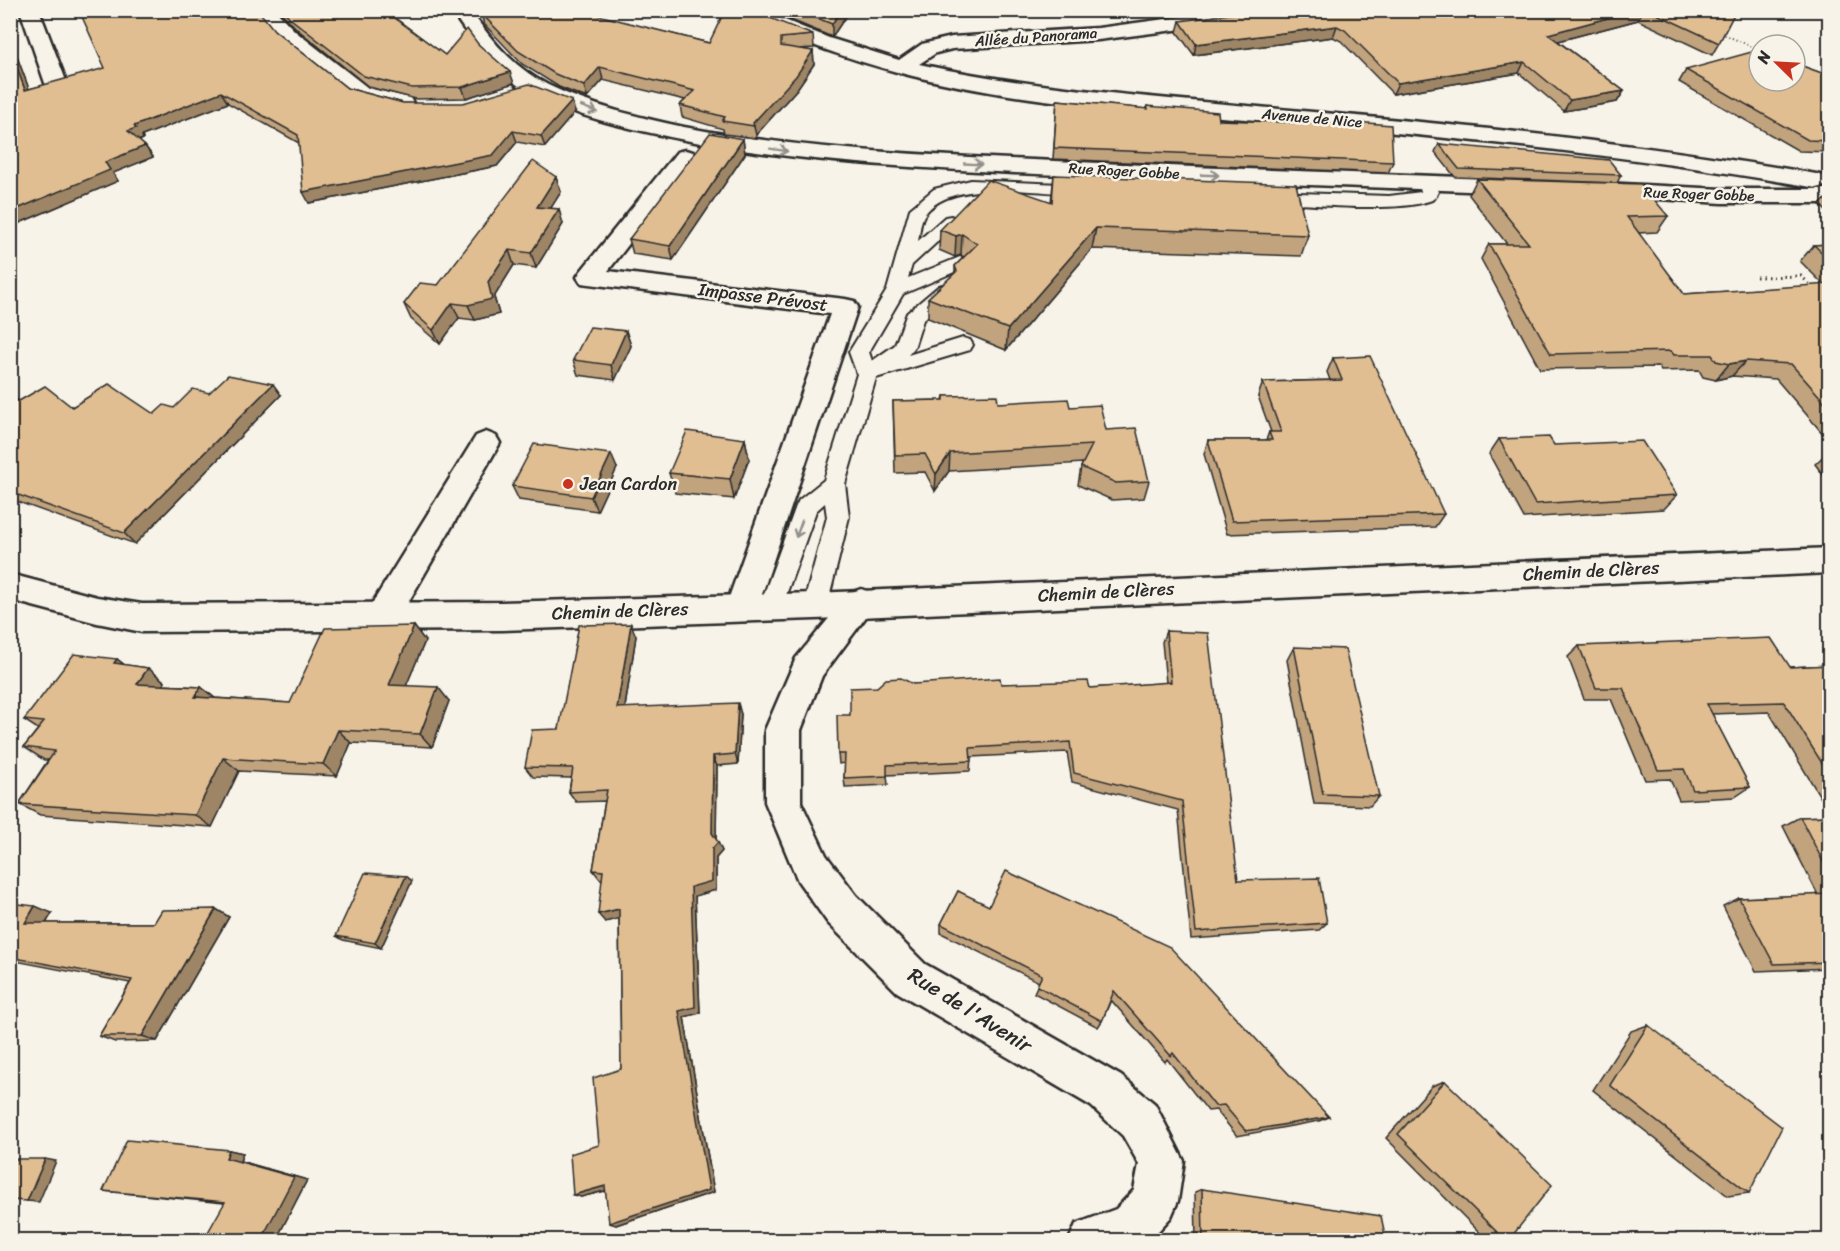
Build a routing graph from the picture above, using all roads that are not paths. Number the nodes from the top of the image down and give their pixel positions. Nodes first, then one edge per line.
1 (29, 10) edge
2 (264, 10) edge
3 (460, 10) edge
4 (743, 10) edge
5 (1282, 10) edge
6 (902, 67) junction
7 (57, 86) edge
8 (535, 86) junction
9 (509, 95) edge
10 (426, 107) edge
11 (685, 158) dead end
12 (1426, 182) junction
13 (1830, 184) edge
14 (997, 187) junction
15 (1544, 188) edge
16 (1580, 189) edge
17 (1104, 191) edge
18 (1246, 196) edge
19 (1830, 196) edge
20 (1042, 203) edge
21 (951, 220) edge
22 (960, 263) edge
23 (902, 264) junction
24 (896, 290) junction
25 (946, 290) edge
26 (963, 345) dead end
27 (867, 374) junction
28 (486, 443) dead end
29 (834, 484) junction
30 (1830, 560) edge
31 (10, 587) edge
32 (861, 602) junction
33 (757, 606) junction
34 (815, 606) junction
35 (382, 617) junction
36 (1092, 1240) edge

1 - 7 street
2 - 10 street
3 - 8 street, Rue Roger Gobbe
4 - 6 street, Avenue de Nice
5 - 6 street, Allée du Panorama
6 - 13 street, Avenue de Nice
8 - 9 street
8 -> 12 street, Rue Roger Gobbe
11 - 33 street, Impasse Prévost
12 - 15 street, Rue Roger Gobbe
12 - 18 lane
14 - 17 lane
14 - 20 lane
14 - 23 lane
16 - 19 street, Rue Roger Gobbe
21 - 23 lane
22 - 24 lane
23 - 24 lane
24 - 27 lane
25 - 27 lane
26 - 27 lane
27 - 29 lane
28 - 35 street
29 -> 33 lane
29 - 34 lane
30 - 32 street, Chemin de Clères
31 - 35 street, Chemin de Clères
32 - 34 street, Chemin de Clères
32 - 36 street, Rue de l'Avenir
33 - 34 street, Chemin de Clères
33 - 35 street, Chemin de Clères

